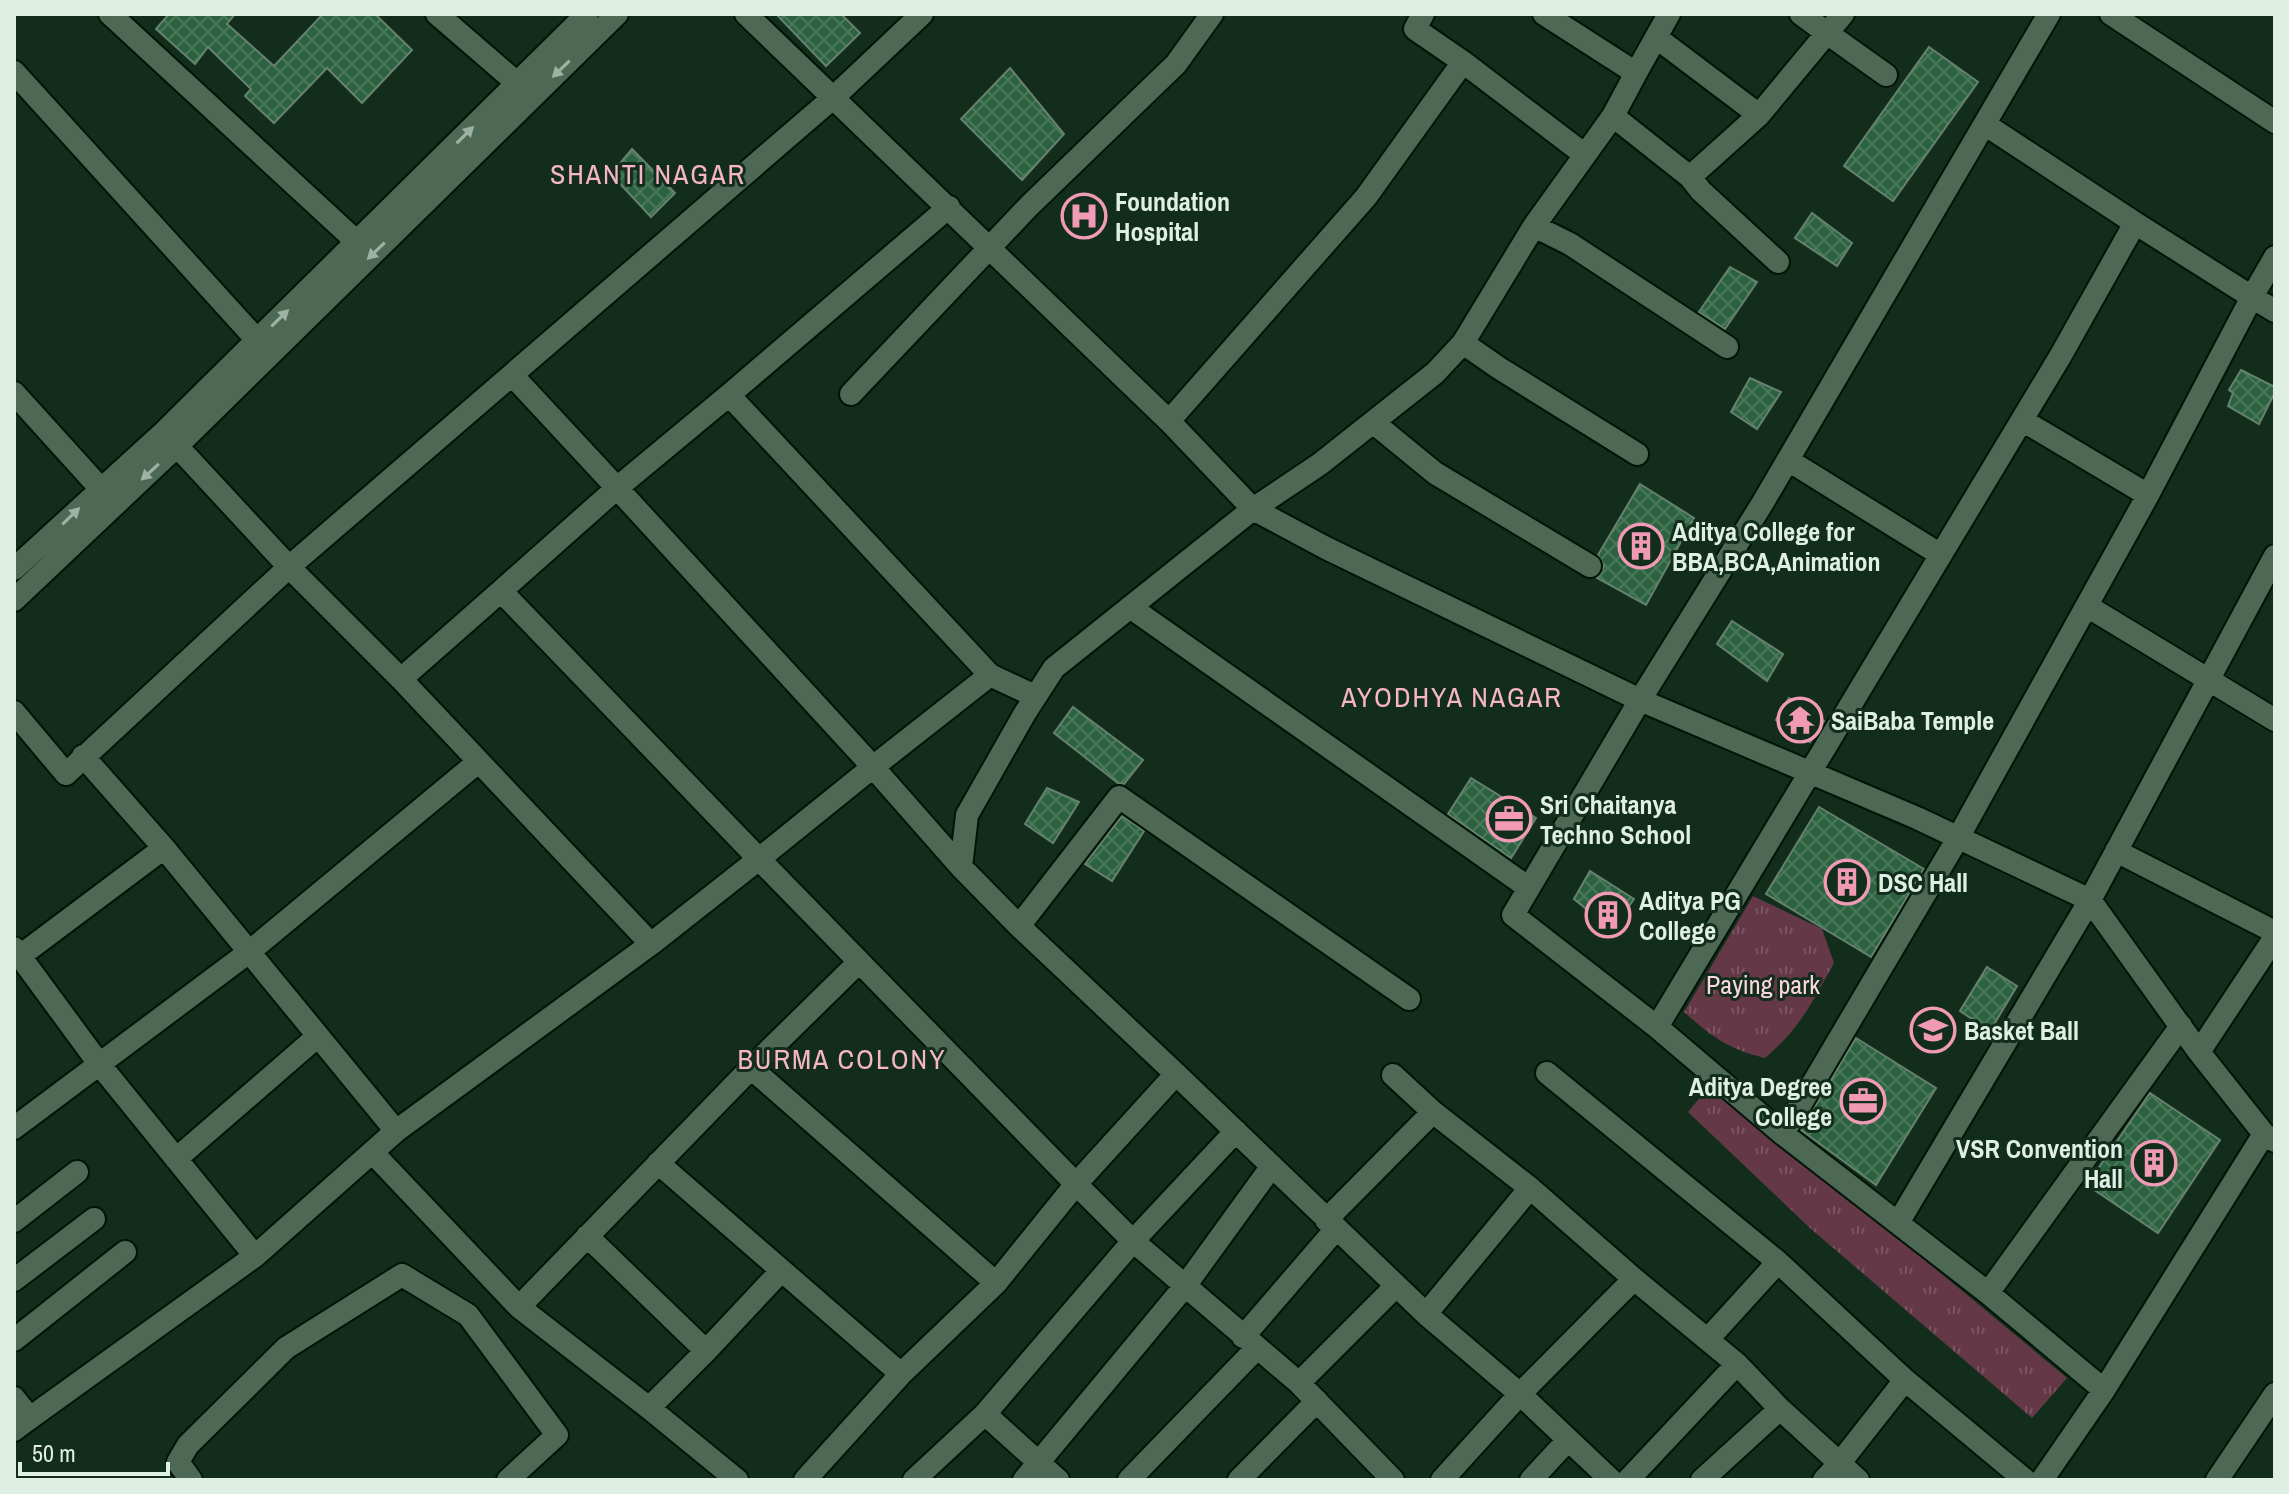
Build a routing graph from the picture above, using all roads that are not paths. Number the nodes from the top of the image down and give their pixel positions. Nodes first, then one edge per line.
1 (110, 14) edge
2 (437, 14) edge
3 (587, 14) edge
4 (617, 14) edge
5 (746, 14) edge
6 (922, 14) edge
7 (1212, 14) edge
8 (1423, 14) edge
9 (1544, 14) edge
10 (1669, 14) edge
11 (1801, 14) edge
12 (1843, 14) edge
13 (2049, 14) edge
14 (2111, 14) edge
15 (1827, 33) junction
16 (1657, 38) junction
17 (1463, 62) junction
18 (14, 72) edge
19 (1636, 73) junction
20 (1886, 75) dead end
21 (518, 84) junction
22 (834, 97) junction
23 (1759, 115) junction
24 (1613, 116) junction
25 (2275, 122) edge
26 (1986, 125) junction
27 (1585, 155) junction
28 (1690, 177) junction
29 (949, 207) junction
30 (2135, 223) junction
31 (1534, 226) junction
32 (357, 242) junction
33 (990, 247) junction
34 (2275, 257) edge
35 (1778, 262) dead end
36 (2252, 297) junction
37 (2275, 311) edge
38 (257, 340) junction
39 (1463, 343) junction
40 (1727, 347) dead end
41 (512, 375) junction
42 (14, 393) edge
43 (851, 394) dead end
44 (729, 395) junction
45 (2022, 420) junction
46 (1169, 421) junction
47 (1374, 423) junction
48 (171, 439) junction
49 (1637, 454) dead end
50 (1788, 460) junction
51 (100, 488) junction
52 (617, 488) junction
53 (2148, 495) junction
54 (1253, 509) junction
55 (1941, 555) junction
56 (2275, 556) edge
57 (1590, 566) dead end
58 (289, 567) junction
59 (14, 569) edge
60 (501, 591) junction
61 (14, 600) edge
62 (2087, 606) junction
63 (1130, 607) junction
64 (990, 675) junction
65 (401, 679) junction
66 (2210, 680) junction
67 (1035, 696) junction
68 (1640, 700) junction
69 (14, 712) edge
70 (2275, 720) edge
71 (83, 756) junction
72 (478, 762) junction
73 (873, 767) junction
74 (1810, 774) junction
75 (1958, 838) junction
76 (164, 848) junction
77 (2116, 851) junction
78 (759, 859) junction
79 (961, 867) junction
80 (1529, 888) junction
81 (2090, 900) junction
82 (1019, 926) junction
83 (2274, 930) edge
84 (651, 944) junction
85 (17, 952) edge
86 (249, 952) junction
87 (859, 962) junction
88 (1409, 999) dead end
89 (2181, 1026) junction
90 (1657, 1027) junction
91 (318, 1036) junction
92 (2199, 1052) junction
93 (100, 1065) junction
94 (751, 1068) junction
95 (1547, 1073) dead end
96 (1176, 1074) junction
97 (1393, 1075) dead end
98 (1433, 1112) junction
99 (14, 1128) edge
100 (396, 1131) junction
101 (1236, 1131) junction
102 (1783, 1134) junction
103 (2269, 1138) edge
104 (373, 1153) junction
105 (176, 1159) junction
106 (658, 1163) junction
107 (1272, 1166) junction
108 (77, 1172) dead end
109 (1076, 1184) junction
110 (1530, 1188) junction
111 (94, 1219) dead end
112 (14, 1221) edge
113 (1898, 1223) junction
114 (1331, 1225) junction
115 (587, 1236) junction
116 (1133, 1241) junction
117 (125, 1252) dead end
118 (255, 1256) junction
119 (1778, 1262) junction
120 (781, 1271) junction
121 (1634, 1279) junction
122 (14, 1280) edge
123 (996, 1283) junction
124 (1185, 1286) junction
125 (1396, 1286) junction
126 (1988, 1293) junction
127 (519, 1307) junction
128 (1426, 1314) junction
129 (1708, 1339) junction
130 (14, 1340) edge
131 (1250, 1342) junction
132 (706, 1351) junction
133 (1737, 1364) junction
134 (901, 1374) junction
135 (1905, 1380) junction
136 (1299, 1383) junction
137 (2104, 1390) junction
138 (1520, 1394) junction
139 (2275, 1394) edge
140 (14, 1398) edge
141 (1317, 1401) junction
142 (649, 1408) junction
143 (1780, 1409) junction
144 (985, 1414) junction
145 (22, 1424) edge
146 (1568, 1440) junction
147 (1040, 1463) junction
148 (1832, 1472) edge
149 (191, 1480) edge
150 (508, 1480) edge
151 (737, 1480) edge
152 (805, 1480) edge
153 (914, 1480) edge
154 (1024, 1480) edge
155 (1058, 1480) edge
156 (1129, 1480) edge
157 (1239, 1480) edge
158 (1393, 1480) edge
159 (1442, 1480) edge
160 (1531, 1480) edge
161 (1611, 1480) edge
162 (1628, 1480) edge
163 (1702, 1480) edge
164 (1858, 1480) edge
165 (2025, 1480) edge
166 (2042, 1480) edge
167 (2217, 1480) edge

1 - 32 street
2 - 21 street
3 - 21 street
4 -> 48 street
5 - 22 street
6 - 22 street
7 - 33 street
8 - 17 street
9 - 19 street
10 - 16 street
11 - 15 street
12 - 15 street
13 - 26 street
14 - 25 street
15 - 20 street
15 - 23 street
16 - 19 street
16 - 23 street
17 - 27 street
17 - 46 street
18 - 38 street
19 - 24 street
32 -> 21 street
22 - 29 street
22 - 41 street
23 - 28 street
24 - 27 street
24 - 28 street
26 - 30 street
26 - 50 street
27 - 31 street
28 - 35 street
29 - 33 street
29 - 44 street
30 - 36 street
30 - 45 street
31 - 39 street
31 - 40 street
38 -> 32 street
33 - 43 street
33 - 46 street
34 - 36 street
36 - 37 street
36 - 53 street
38 - 48 street
39 - 47 street
39 - 49 street
41 - 52 street
41 - 58 street
42 - 51 street
44 - 52 street
44 - 64 street
45 - 53 street
45 - 55 street
46 - 54 street
47 - 54 street
47 - 57 street
48 - 51 street
48 - 58 street
48 -> 61 street
50 - 55 street
50 - 68 street
59 -> 51 street
52 - 60 street
52 - 73 street
53 - 62 street
54 - 63 street
54 - 68 street
55 - 74 street
56 - 66 street
58 - 65 street
58 - 71 street
60 - 65 street
60 - 78 street
62 - 66 street
62 - 75 street
63 - 67 street
63 - 80 street
64 - 67 street
64 - 73 street
65 - 72 street
66 - 70 street
66 - 77 street
67 - 79 street
68 - 74 street
68 - 80 street
69 - 71 street
71 - 76 street
72 - 84 street
72 - 86 street
73 - 78 street
73 - 79 street
74 - 75 street
74 - 90 street
75 - 81 street
75 - 102 street
76 - 85 street
76 - 86 street
77 - 81 street
77 - 83 street
78 - 84 street
78 - 87 street
79 - 82 street
80 - 90 street
81 - 89 street
81 - 113 street
82 - 88 street
82 - 96 street
83 - 92 street
84 - 100 street
85 - 93 street
86 - 91 street
86 - 93 street
87 - 94 street
87 - 109 street
89 - 92 street
89 - 126 street
90 - 102 street
91 - 100 street
91 - 105 street
92 - 103 street
93 - 99 street
93 - 105 street
94 - 106 street
94 - 123 street
95 - 119 street
96 - 101 street
96 - 109 street
97 - 98 street
98 - 110 street
98 - 114 street
100 - 104 street
101 - 107 street
101 - 116 street
102 - 113 street
103 - 137 street
104 - 118 street
104 - 127 street
105 - 118 street
106 - 115 street
106 - 120 street
107 - 114 street
107 - 124 street
108 - 112 street
109 - 116 street
109 - 123 street
110 - 121 street
110 - 128 street
111 - 122 street
113 - 126 street
114 - 125 street
114 - 131 street
115 - 127 street
115 - 132 street
116 - 124 street
116 - 144 street
117 - 130 street
118 - 145 street
119 - 129 street
119 - 135 street
120 - 132 street
120 - 134 street
121 - 129 street
121 - 138 street
123 - 134 street
124 - 131 street
124 - 147 street
125 - 128 street
125 - 136 street
126 - 137 street
127 - 142 street
128 - 138 street
129 - 133 street
131 - 136 street
131 - 156 street
132 - 142 street
133 - 143 street
133 - 162 street
134 - 152 street
135 - 148 street
135 - 165 street
136 - 141 street
137 - 166 street
138 - 146 street
138 - 159 street
139 - 167 street
140 - 145 street
141 - 157 street
141 - 158 street
142 - 151 street
143 - 148 street
143 - 163 street
144 - 147 street
144 - 153 street
146 - 160 street
146 - 161 street
147 - 154 street
147 - 155 street
148 - 164 street
149 - 150 street

